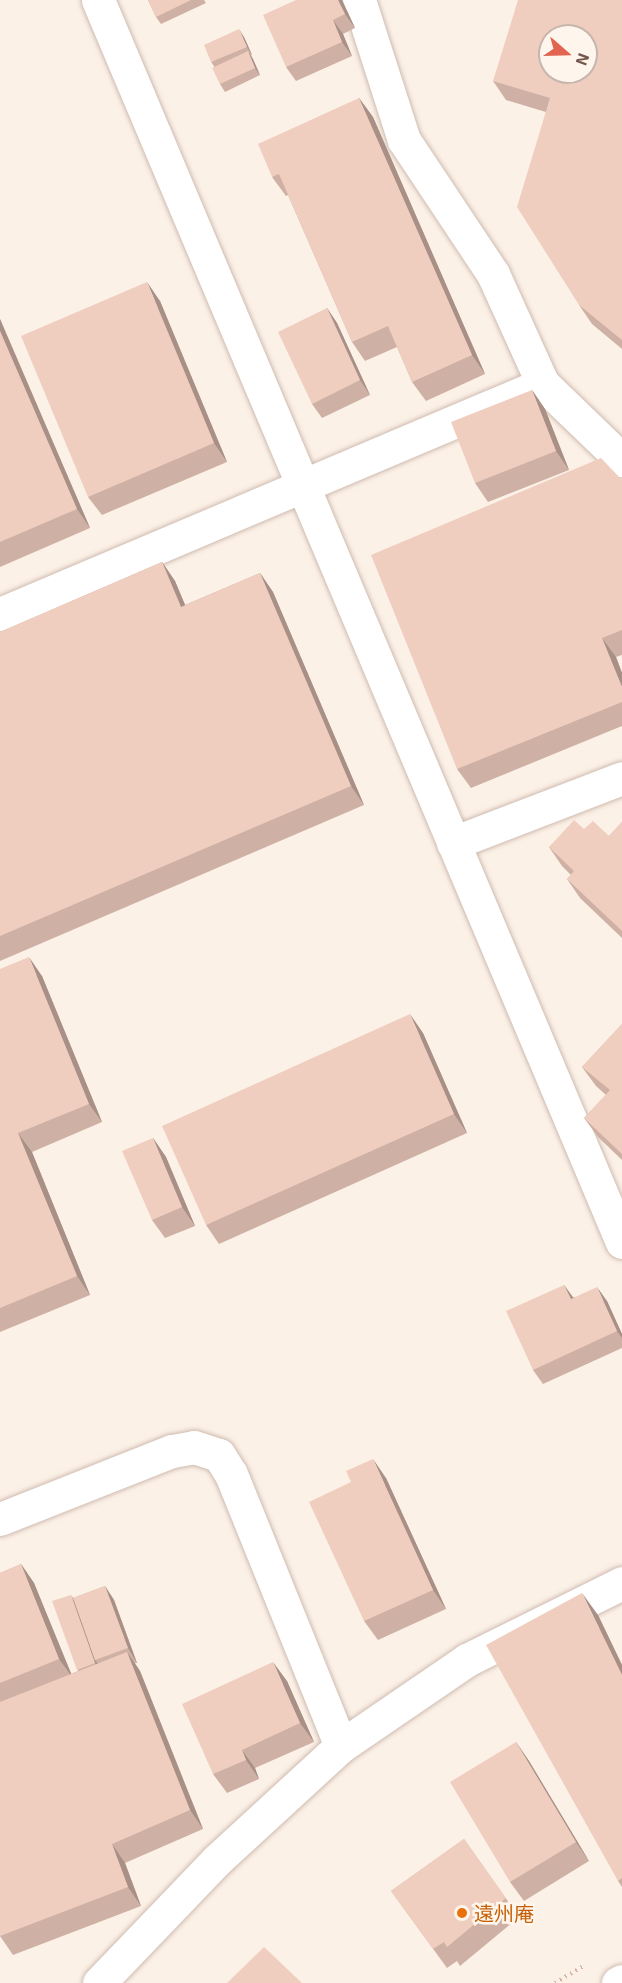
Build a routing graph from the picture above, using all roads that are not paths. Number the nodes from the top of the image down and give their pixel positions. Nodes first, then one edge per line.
1 (98, 0) edge
2 (359, 0) edge
3 (543, 384) junction
4 (622, 460) edge
5 (302, 486) junction
6 (0, 614) edge
7 (622, 778) edge
8 (453, 843) junction
9 (622, 1242) edge
10 (0, 1519) edge
11 (622, 1583) edge
12 (341, 1746) junction
13 (622, 1981) edge
14 (99, 1983) edge
15 (618, 1983) edge

1 - 5 street
2 - 3 street
3 - 4 street
3 - 5 street
5 - 6 street
5 - 8 street
7 - 8 street
8 - 9 street
10 - 12 street
11 - 12 street
12 - 14 street
13 - 15 street

